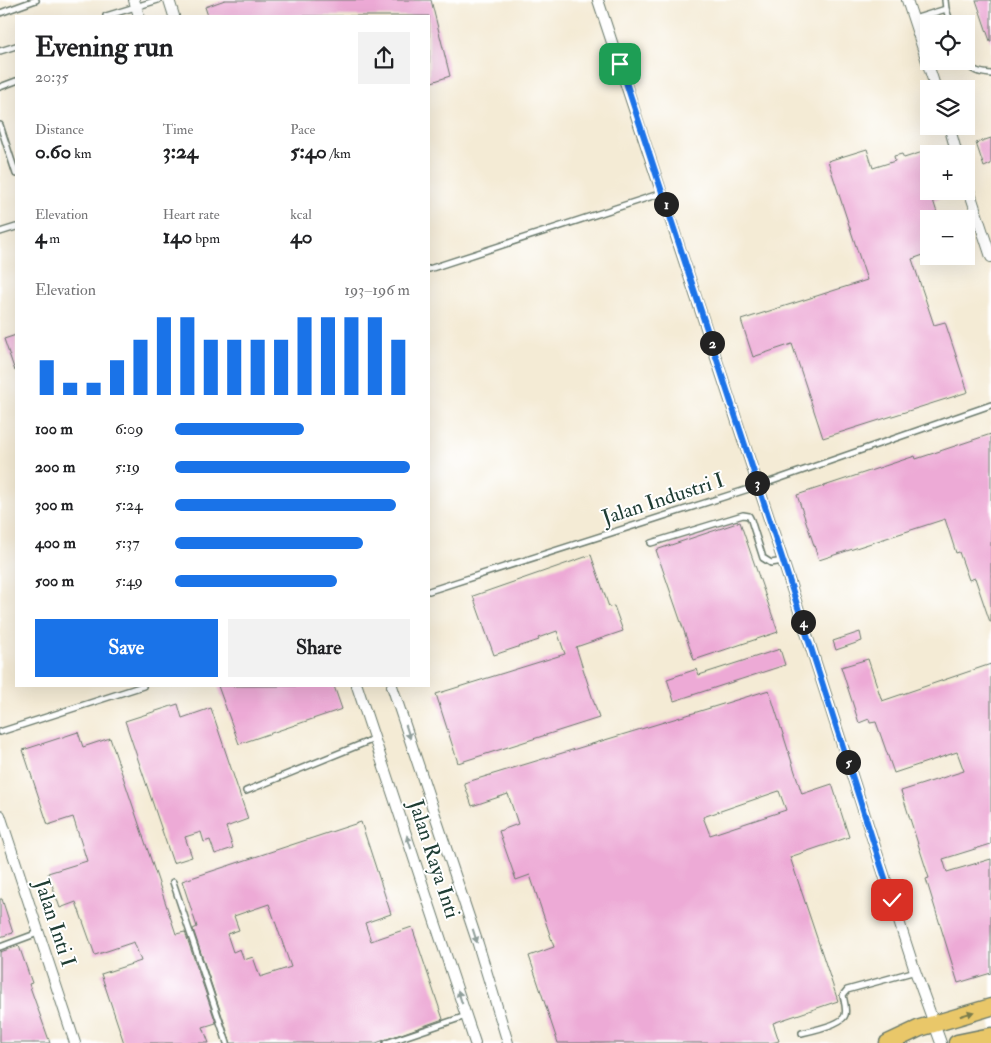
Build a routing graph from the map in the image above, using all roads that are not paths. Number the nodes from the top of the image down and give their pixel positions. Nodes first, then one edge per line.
1 (36, 0) edge
2 (158, 0) edge
3 (169, 0) edge
4 (598, 0) edge
5 (907, 0) edge
6 (945, 0) edge
7 (137, 8) edge
8 (946, 9) junction
9 (0, 13) edge
10 (110, 15) edge
11 (174, 15) edge
12 (948, 15) edge
13 (914, 19) junction
14 (15, 46) edge
15 (0, 51) edge
16 (974, 70) edge
17 (991, 74) edge
18 (933, 80) edge
19 (15, 81) edge
20 (0, 86) edge
21 (0, 125) edge
22 (15, 171) edge
23 (663, 193) junction
24 (972, 200) edge
25 (15, 227) edge
26 (0, 232) edge
27 (991, 257) edge
28 (430, 269) edge
29 (991, 405) edge
30 (758, 486) junction
31 (651, 543) dead end
32 (783, 561) junction
33 (430, 591) edge
34 (140, 687) edge
35 (357, 687) edge
36 (392, 687) edge
37 (0, 732) edge
38 (375, 739) junction
39 (246, 790) dead end
40 (0, 815) edge
41 (173, 882) dead end
42 (38, 934) junction
43 (0, 947) edge
44 (916, 972) junction
45 (991, 1007) edge
46 (466, 1016) junction
47 (934, 1024) junction
48 (802, 1033) dead end
49 (991, 1036) edge
50 (75, 1043) edge
51 (227, 1043) edge
52 (386, 1043) edge
53 (475, 1043) edge
54 (508, 1043) edge
55 (888, 1043) edge
56 (942, 1043) edge
57 (958, 1043) edge

1 - 9 lane
2 - 7 lane
3 - 11 street
4 - 23 street
5 - 13 street
6 - 8 lane
7 - 10 lane
8 - 12 lane
8 - 13 lane
13 - 18 street
14 - 15 lane
16 - 17 lane
19 - 20 lane
21 - 22 lane
23 - 28 lane
23 - 30 street
24 - 27 street
25 - 26 lane
29 - 30 lane, Jalan Industri I
30 - 32 street
30 - 33 lane, Jalan Industri I
31 - 32 lane
32 - 44 street
34 - 37 lane
35 - 38 street, Jalan Raya Inti
36 -> 54 street, Jalan Raya Inti
38 - 39 lane
46 -> 38 street, Jalan Raya Inti
40 - 42 street, Jalan Inti I
41 - 51 lane
42 - 43 lane
42 - 50 street, Jalan Inti I
44 - 47 street
44 - 48 lane
47 -> 45 main road
46 - 52 lane
46 - 53 street, Jalan Raya Inti
47 - 55 main road
47 - 56 street
49 - 57 main road

